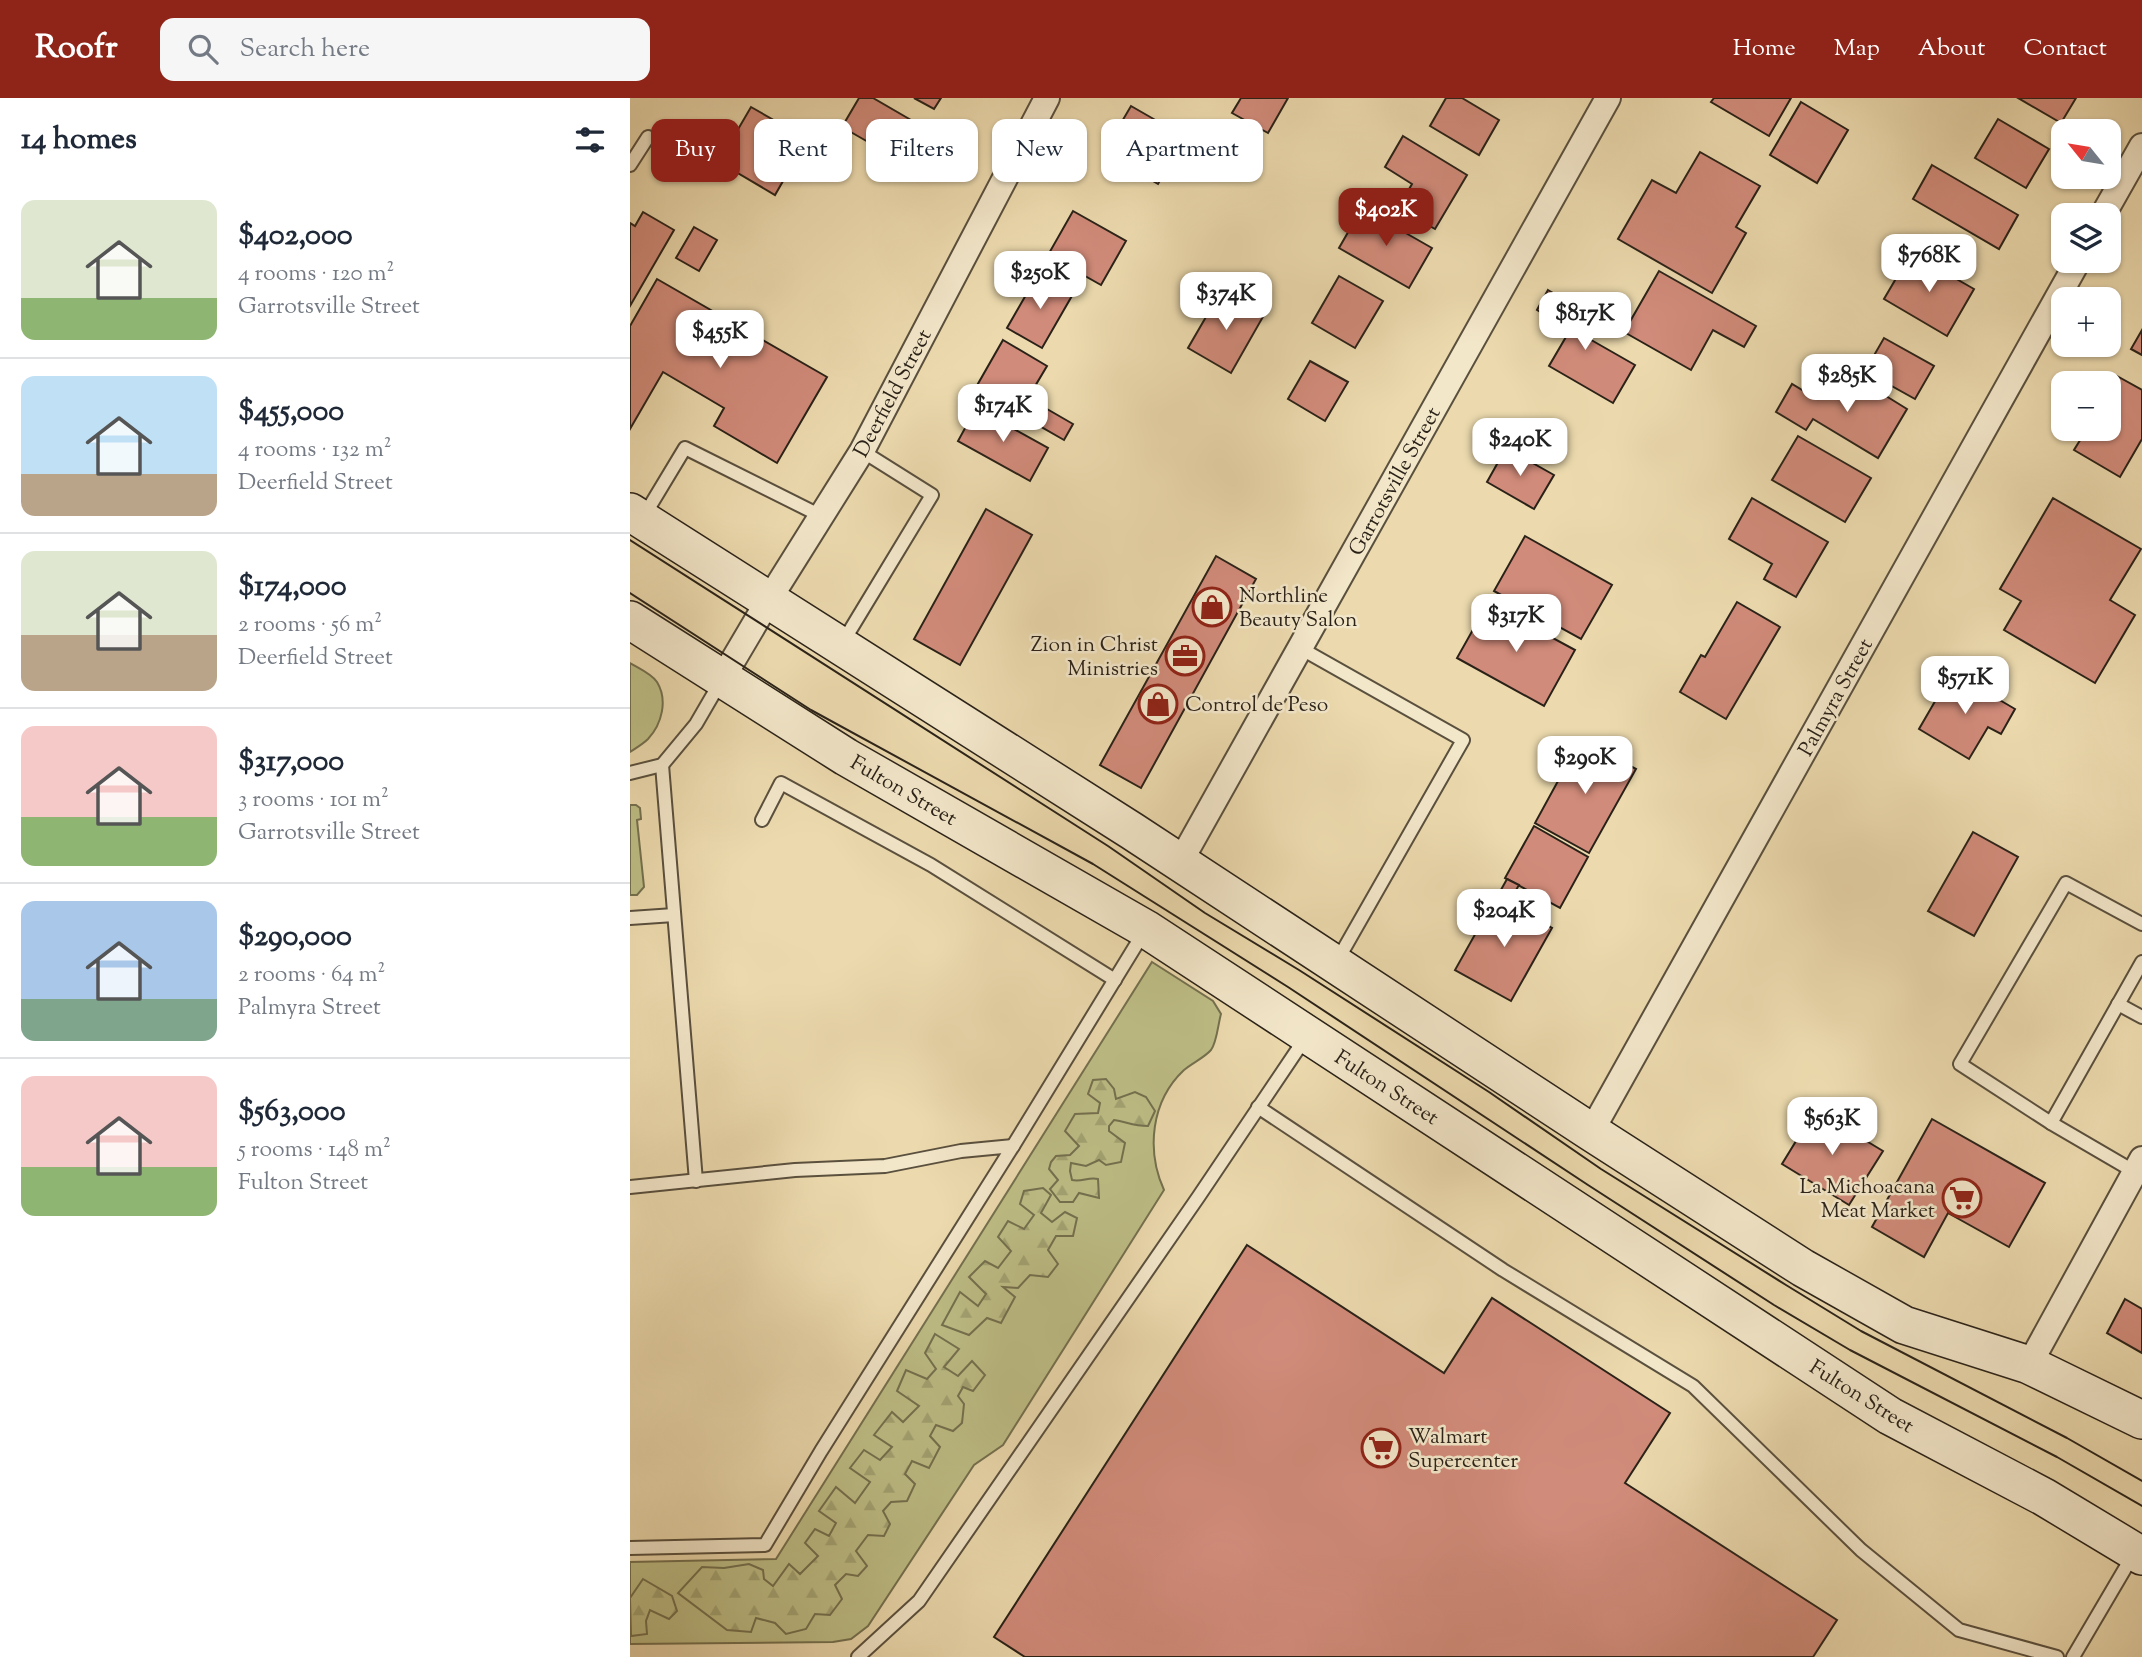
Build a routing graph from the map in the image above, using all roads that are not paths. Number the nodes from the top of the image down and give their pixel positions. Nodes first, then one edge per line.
1 (1046, 98) edge
2 (1608, 98) edge
3 (648, 137) dead end
4 (2142, 146) edge
5 (630, 165) edge
6 (2110, 203) edge
7 (2071, 273) edge
8 (862, 451) junction
9 (636, 516) edge
10 (821, 516) junction
11 (768, 601) junction
12 (630, 620) edge
13 (840, 647) junction
14 (1300, 648) junction
15 (722, 679) junction
16 (662, 765) junction
17 (630, 773) edge
18 (762, 820) dead end
19 (1179, 864) junction
20 (674, 915) junction
21 (630, 918) edge
22 (2142, 924) edge
23 (1146, 929) junction
24 (2142, 962) edge
25 (1335, 965) junction
26 (1115, 980) junction
27 (2118, 1004) junction
28 (2142, 1017) edge
29 (1307, 1035) junction
30 (1258, 1107) junction
31 (2051, 1123) junction
32 (1591, 1132) junction
33 (1013, 1146) junction
34 (2139, 1166) edge
35 (696, 1181) junction
36 (630, 1186) edge
37 (2029, 1365) junction
38 (2142, 1420) edge
39 (630, 1548) edge
40 (2138, 1554) edge
41 (859, 1657) edge
42 (2057, 1657) edge
43 (2073, 1657) edge

1 - 8 street, Deerfield Street
2 - 14 street, Garrotsville Street
3 - 5 lane
4 - 6 street
7 - 32 street, Palmyra Street
8 - 10 street, Deerfield Street
8 - 13 lane
9 - 10 lane
9 - 11 main road
10 - 11 street, Deerfield Street
11 - 13 main road
11 - 15 street, Deerfield Street
12 - 15 main road, Fulton Street
13 - 19 main road
14 - 19 street, Garrotsville Street
14 - 25 lane
15 - 16 lane
15 - 23 main road, Fulton Street
16 - 17 lane
16 - 20 lane
18 - 26 lane
19 - 25 main road
20 - 21 lane
20 - 35 lane
22 - 31 lane
23 - 26 lane
23 - 29 main road, Fulton Street
24 - 27 lane
25 - 32 main road
26 - 33 lane
27 - 28 lane
27 - 31 lane
29 - 30 lane
29 - 40 main road, Fulton Street
30 - 41 lane
30 - 42 lane
31 - 34 lane
32 - 37 main road
33 - 35 lane
33 - 39 lane
34 - 37 street
35 - 36 lane
37 - 38 main road
40 - 43 lane

